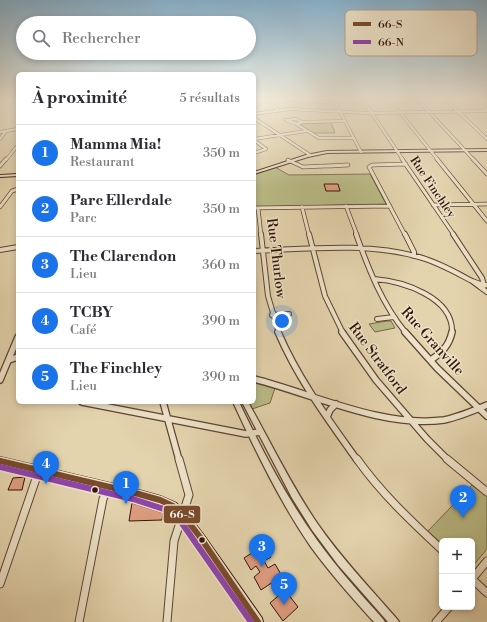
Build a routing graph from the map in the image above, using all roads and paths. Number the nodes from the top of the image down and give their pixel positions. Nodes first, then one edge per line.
1 (16, 129) edge
2 (271, 129) edge
3 (303, 129) edge
4 (349, 129) edge
5 (382, 129) edge
6 (413, 129) edge
7 (444, 129) edge
8 (477, 129) edge
9 (6, 131) junction
10 (306, 131) junction
11 (0, 132) edge
12 (280, 135) junction
13 (354, 138) junction
14 (487, 138) edge
15 (0, 139) edge
16 (256, 140) edge
17 (256, 142) edge
18 (16, 147) edge
19 (397, 150) junction
20 (430, 150) junction
21 (464, 150) junction
22 (487, 150) edge
23 (361, 151) junction
24 (256, 152) edge
25 (309, 154) junction
26 (289, 160) junction
27 (406, 164) junction
28 (0, 166) edge
29 (331, 166) dead end
30 (256, 171) edge
31 (487, 174) edge
32 (3, 176) edge
33 (16, 176) edge
34 (16, 189) edge
35 (474, 204) junction
36 (487, 204) edge
37 (433, 205) junction
38 (346, 206) junction
39 (390, 206) junction
40 (0, 207) edge
41 (302, 207) junction
42 (256, 208) edge
43 (487, 221) edge
44 (16, 247) edge
45 (362, 249) junction
46 (0, 250) edge
47 (312, 250) junction
48 (256, 251) edge
49 (262, 251) junction
50 (414, 256) junction
51 (374, 280) junction
52 (483, 286) edge
53 (487, 292) edge
54 (289, 314) dead end
55 (272, 315) junction
56 (394, 317) junction
57 (377, 319) dead end
58 (16, 342) edge
59 (16, 358) edge
60 (9, 360) junction
61 (431, 360) junction
62 (0, 380) edge
63 (256, 380) edge
64 (312, 396) junction
65 (93, 404) edge
66 (164, 404) edge
67 (237, 404) edge
68 (246, 404) edge
69 (336, 404) junction
70 (487, 405) edge
71 (480, 409) junction
72 (487, 416) edge
73 (327, 417) junction
74 (167, 418) junction
75 (411, 421) junction
76 (256, 433) junction
77 (0, 461) edge
78 (39, 470) junction
79 (108, 486) junction
80 (487, 492) edge
81 (183, 515) junction
82 (439, 547) edge
83 (487, 561) edge
84 (475, 575) edge
85 (475, 582) edge
86 (0, 584) edge
87 (487, 592) edge
88 (446, 610) edge
89 (79, 622) edge
90 (168, 622) edge
91 (258, 622) edge
92 (380, 622) edge
93 (394, 622) edge
94 (436, 622) edge

1 - 9 street
2 - 12 street
3 - 10 street
4 - 13 street
5 - 19 street, Rue Finchley
6 - 20 street
7 - 21 street
8 - 14 street
9 - 11 street
9 - 15 street
10 - 12 street
10 - 13 street
12 - 16 street
12 - 25 street
13 - 23 street
17 - 24 street
18 - 28 street
19 - 20 main road
19 - 23 main road
19 - 27 street, Rue Finchley
20 - 21 main road
20 - 35 street
21 - 22 main road
21 - 31 street
23 - 25 main road
25 - 26 main road
26 - 29 street
26 - 30 main road
27 - 37 street, Rue Finchley
27 - 39 street
32 - 33 main road
34 - 40 street
35 - 36 street
35 - 37 street
35 - 43 street
37 - 52 street, Rue Finchley
38 - 39 street
38 - 41 street
38 - 45 street, Rue Granville
39 - 50 street
41 - 42 street
41 - 47 street, Rue Stratford
42 - 49 street, Rue Thurlow
44 - 46 street
45 - 47 street
45 - 50 street
45 - 51 street, Rue Granville
47 - 49 street
47 - 75 street, Rue Stratford
48 - 49 street
49 - 55 street, Rue Thurlow
50 - 52 street
51 - 56 street, Rue Granville
51 - 61 street
52 - 53 street
54 - 55 street
55 - 64 street, Rue Thurlow
56 - 57 street
56 - 61 street, Rue Granville
58 - 60 street
59 - 60 street
60 - 62 street
61 - 71 street, Rue Granville
63 - 64 street
64 - 69 street
64 - 73 street, Rue Thurlow
65 - 74 street
66 - 74 street
67 - 76 street
68 - 76 street
69 - 73 street
69 - 75 street
70 - 71 street
71 - 72 street, Rue Granville
71 - 75 street
73 - 82 street, Rue Thurlow
74 - 76 street
74 - 81 street
75 - 80 street, Rue Stratford
76 - 92 street
76 - 93 street
77 - 78 main road
78 - 79 main road
78 - 86 street
79 - 81 main road
79 - 89 street
81 - 90 street
81 - 91 main road
83 - 84 street
85 - 87 street
88 - 94 street

